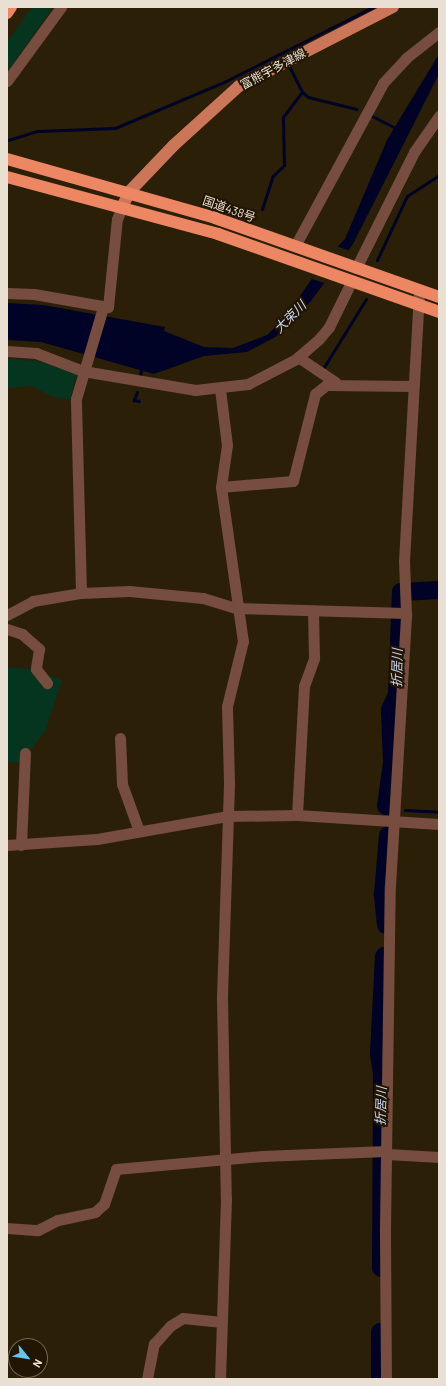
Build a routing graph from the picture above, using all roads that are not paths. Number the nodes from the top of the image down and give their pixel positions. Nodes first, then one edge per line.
1 (11, 7) edge
2 (61, 7) edge
3 (393, 7) edge
4 (7, 13) edge
5 (439, 32) edge
6 (7, 81) edge
7 (439, 116) edge
8 (7, 159) edge
9 (7, 177) edge
10 (130, 191) junction
11 (122, 207) junction
12 (297, 246) junction
13 (355, 267) junction
14 (350, 280) junction
15 (419, 290) junction
16 (7, 293) edge
17 (439, 297) edge
18 (417, 304) junction
19 (103, 308) junction
20 (439, 312) edge
21 (7, 351) edge
22 (298, 357) junction
23 (83, 371) junction
24 (335, 382) junction
25 (413, 386) junction
26 (220, 390) junction
27 (221, 487) junction
28 (82, 593) junction
29 (236, 608) junction
30 (313, 612) junction
31 (401, 613) junction
32 (7, 615) edge
33 (7, 629) edge
34 (47, 683) dead end
35 (120, 738) dead end
36 (25, 753) dead end
37 (297, 815) junction
38 (226, 816) junction
39 (394, 821) junction
40 (439, 824) edge
41 (139, 831) junction
42 (21, 844) junction
43 (7, 845) edge
44 (383, 1152) junction
45 (439, 1157) edge
46 (222, 1159) junction
47 (7, 1228) edge
48 (222, 1322) junction
49 (147, 1379) edge
50 (220, 1379) edge
51 (386, 1379) edge

1 - 4 highway
2 - 6 street
3 - 10 main road, 富熊宇多津線
5 - 12 street
7 - 13 street
8 - 10 highway, 国道438号
9 - 11 highway
10 - 11 main road, 富熊宇多津線
10 - 12 highway, 国道438号
11 - 14 highway
11 - 19 street
12 - 13 highway, 国道438号
13 - 15 highway, 国道438号
14 - 18 highway
14 - 22 street
15 - 17 highway, 国道438号
15 - 18 street
16 - 19 street
18 - 20 highway
18 - 25 street
19 - 23 street
21 - 23 street
22 - 24 street
22 - 26 street
23 - 26 street
23 - 28 street
24 - 25 street
24 - 27 street
25 - 31 street
26 - 27 street
27 - 29 street
28 - 29 street
28 - 32 street
29 - 30 street
29 - 38 street
30 - 31 street
30 - 37 street
31 - 39 street
33 - 34 street
35 - 41 street
36 - 42 street
37 - 38 street
37 - 39 street
38 - 41 street
38 - 46 street
39 - 40 street
39 - 44 street
41 - 42 street
42 - 43 street
44 - 45 street
44 - 46 street
44 - 51 street
46 - 47 street
46 - 48 street
48 - 49 street
48 - 50 street

